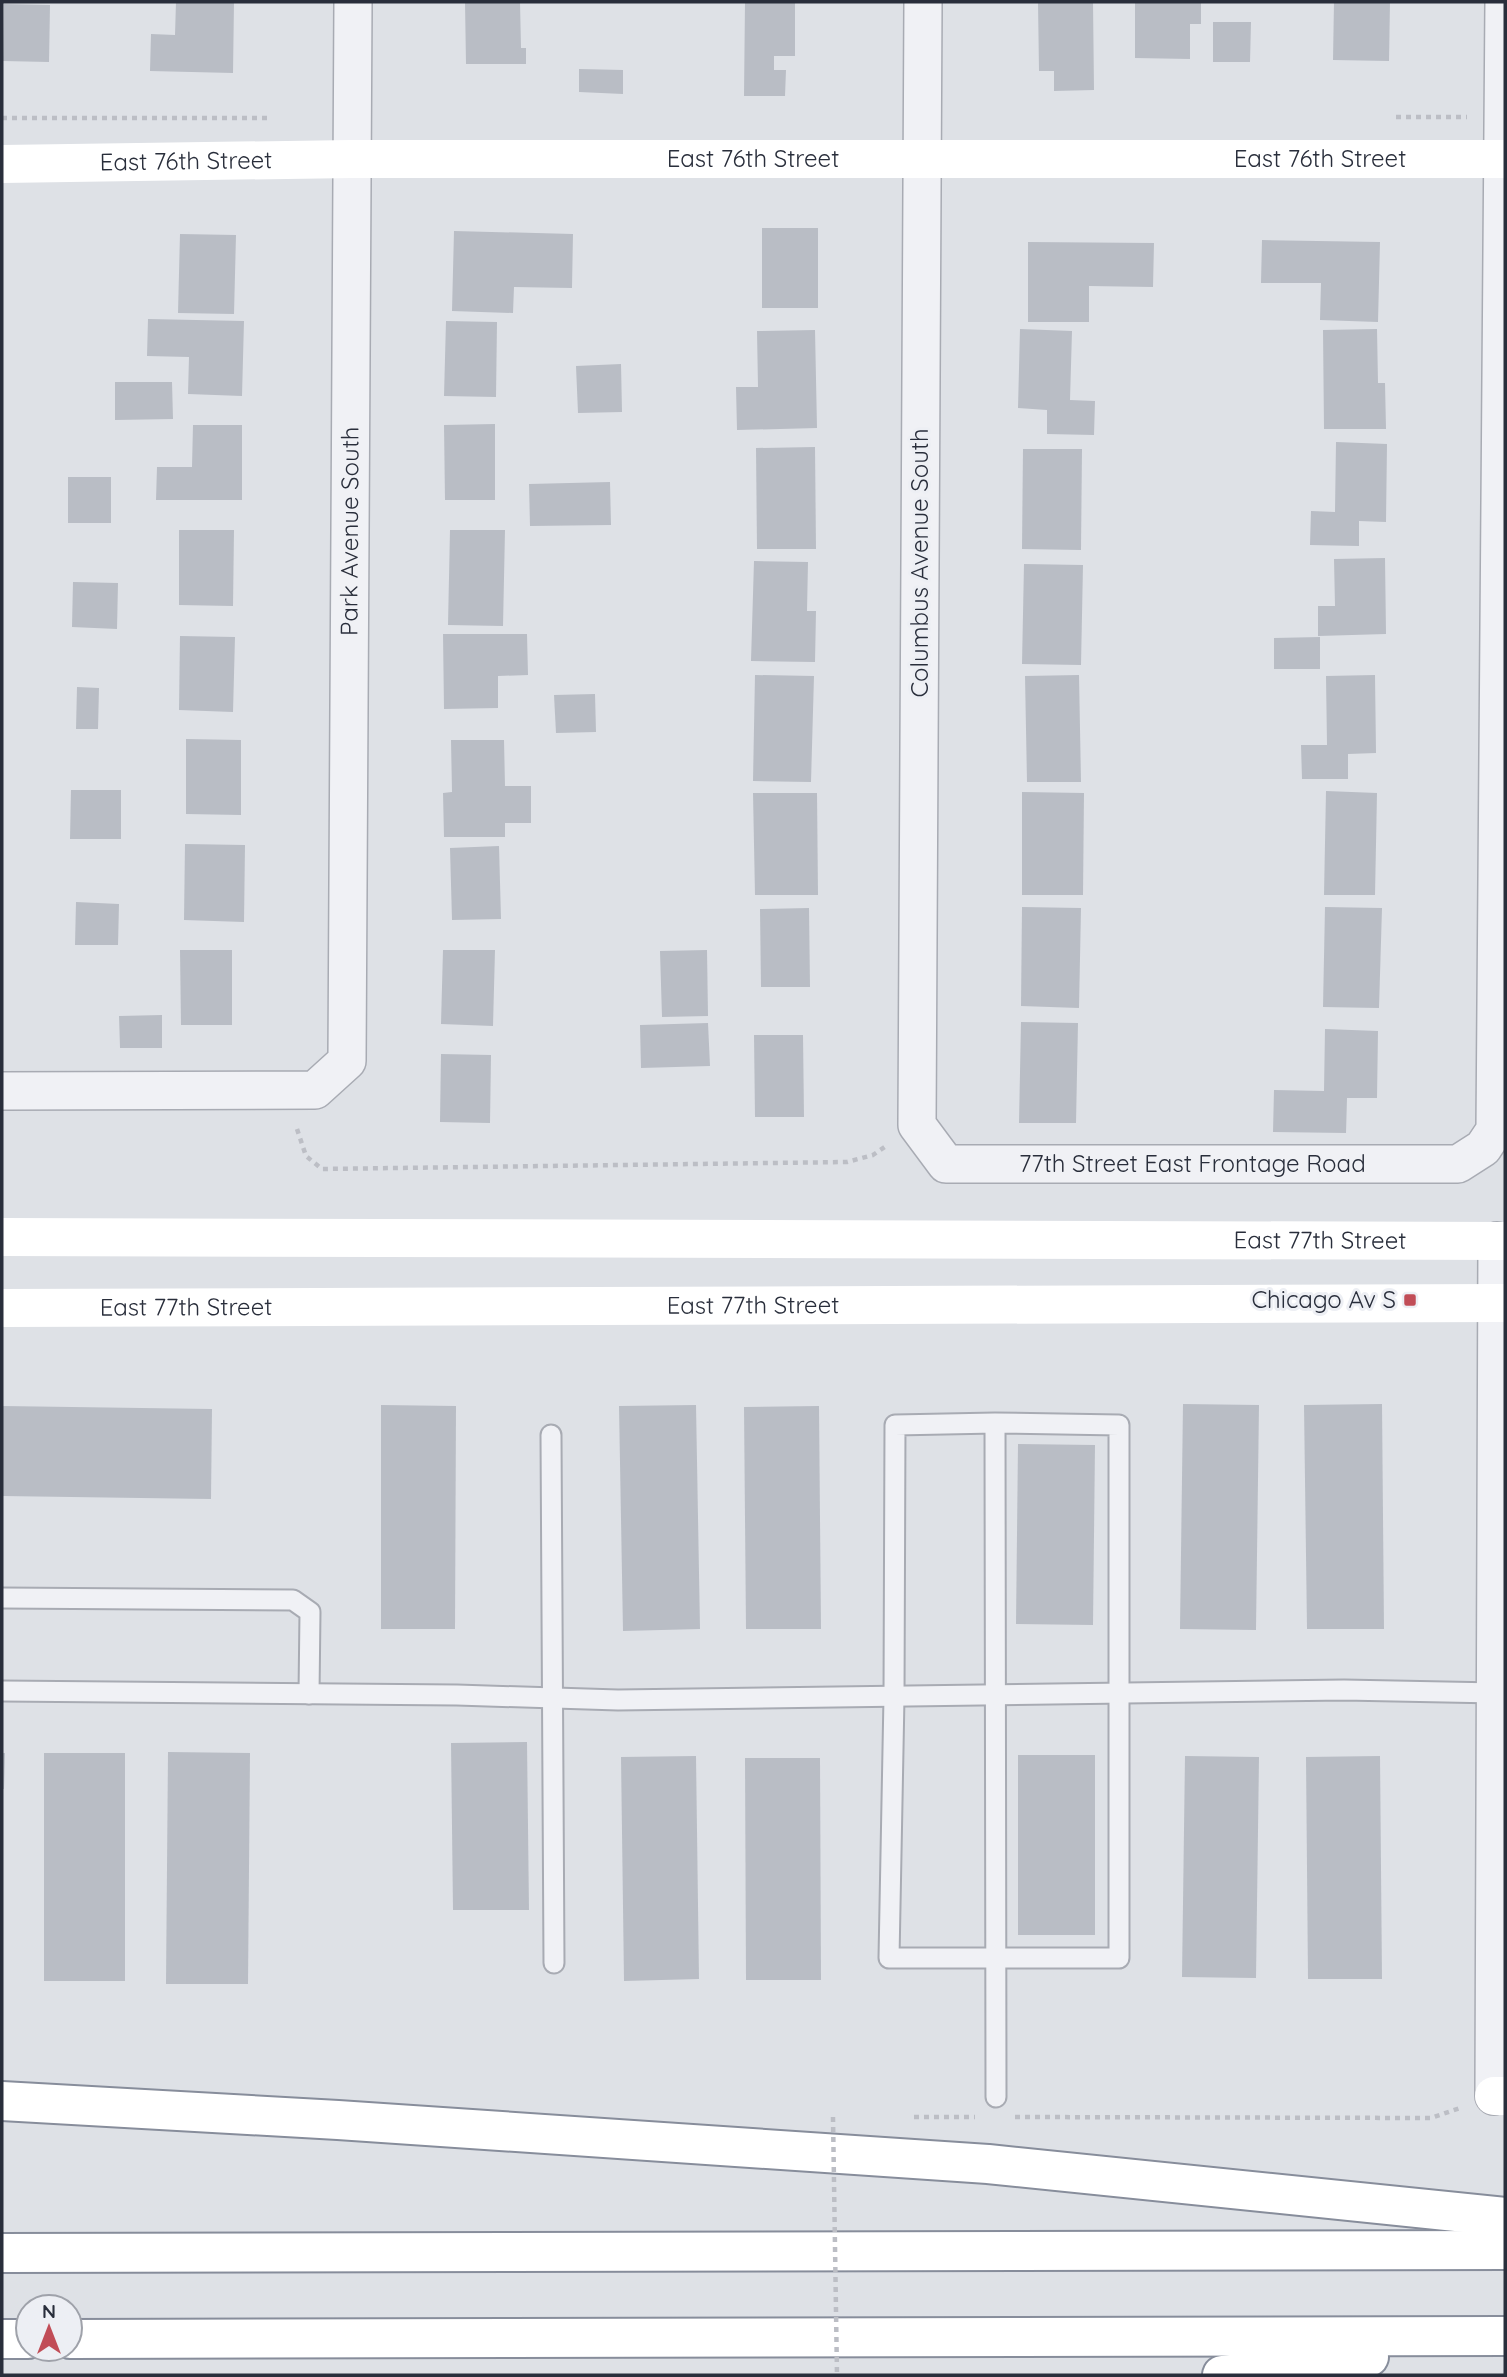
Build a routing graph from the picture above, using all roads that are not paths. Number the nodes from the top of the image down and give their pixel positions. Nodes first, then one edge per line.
1 (353, 2) edge
2 (923, 2) edge
3 (1504, 2) edge
4 (922, 158) junction
5 (352, 159) junction
6 (1504, 159) edge
7 (2, 164) edge
8 (1504, 264) edge
9 (1503, 481) edge
10 (2, 1091) edge
11 (917, 1125) joint
12 (2, 1237) edge
13 (1501, 1241) edge
14 (1502, 1303) edge
15 (2, 1308) edge
16 (995, 1423) junction
17 (551, 1435) dead end
18 (2, 1598) edge
19 (2, 1691) edge
20 (1496, 1693) junction
21 (309, 1694) junction
22 (1118, 1694) junction
23 (996, 1696) junction
24 (894, 1697) junction
25 (553, 1698) junction
26 (996, 1959) junction
27 (554, 1963) dead end
28 (1499, 2096) edge
29 (996, 2097) dead end
30 (2, 2101) edge
31 (1505, 2217) edge
32 (1505, 2250) edge
33 (2, 2253) edge
34 (1505, 2338) edge
35 (84, 2339) edge
36 (1222, 2375) edge

1 - 5 street, Park Avenue South
2 - 4 street, Columbus Avenue South
3 - 6 street
4 - 5 main road, East 76th Street
4 - 6 main road, East 76th Street
4 - 11 street, Columbus Avenue South
5 - 7 main road, East 76th Street
5 - 10 street, Park Avenue South
6 - 8 street
8 - 9 street
9 - 11 street, 77th Street East Frontage Road
12 - 13 main road, East 77th Street
13 - 14 street
14 - 15 main road, East 77th Street
14 - 20 street
16 - 22 lane
16 - 23 lane
16 - 24 lane
17 - 25 lane
18 - 21 lane
19 - 21 lane
20 - 22 lane
20 - 28 street
21 - 25 lane
22 - 23 lane
22 - 26 lane
23 - 24 lane
23 - 26 lane
24 - 25 lane
24 - 26 lane
25 - 27 lane
26 - 29 lane
30 - 31 main road
32 - 33 main road
34 - 35 main road
34 - 36 main road

